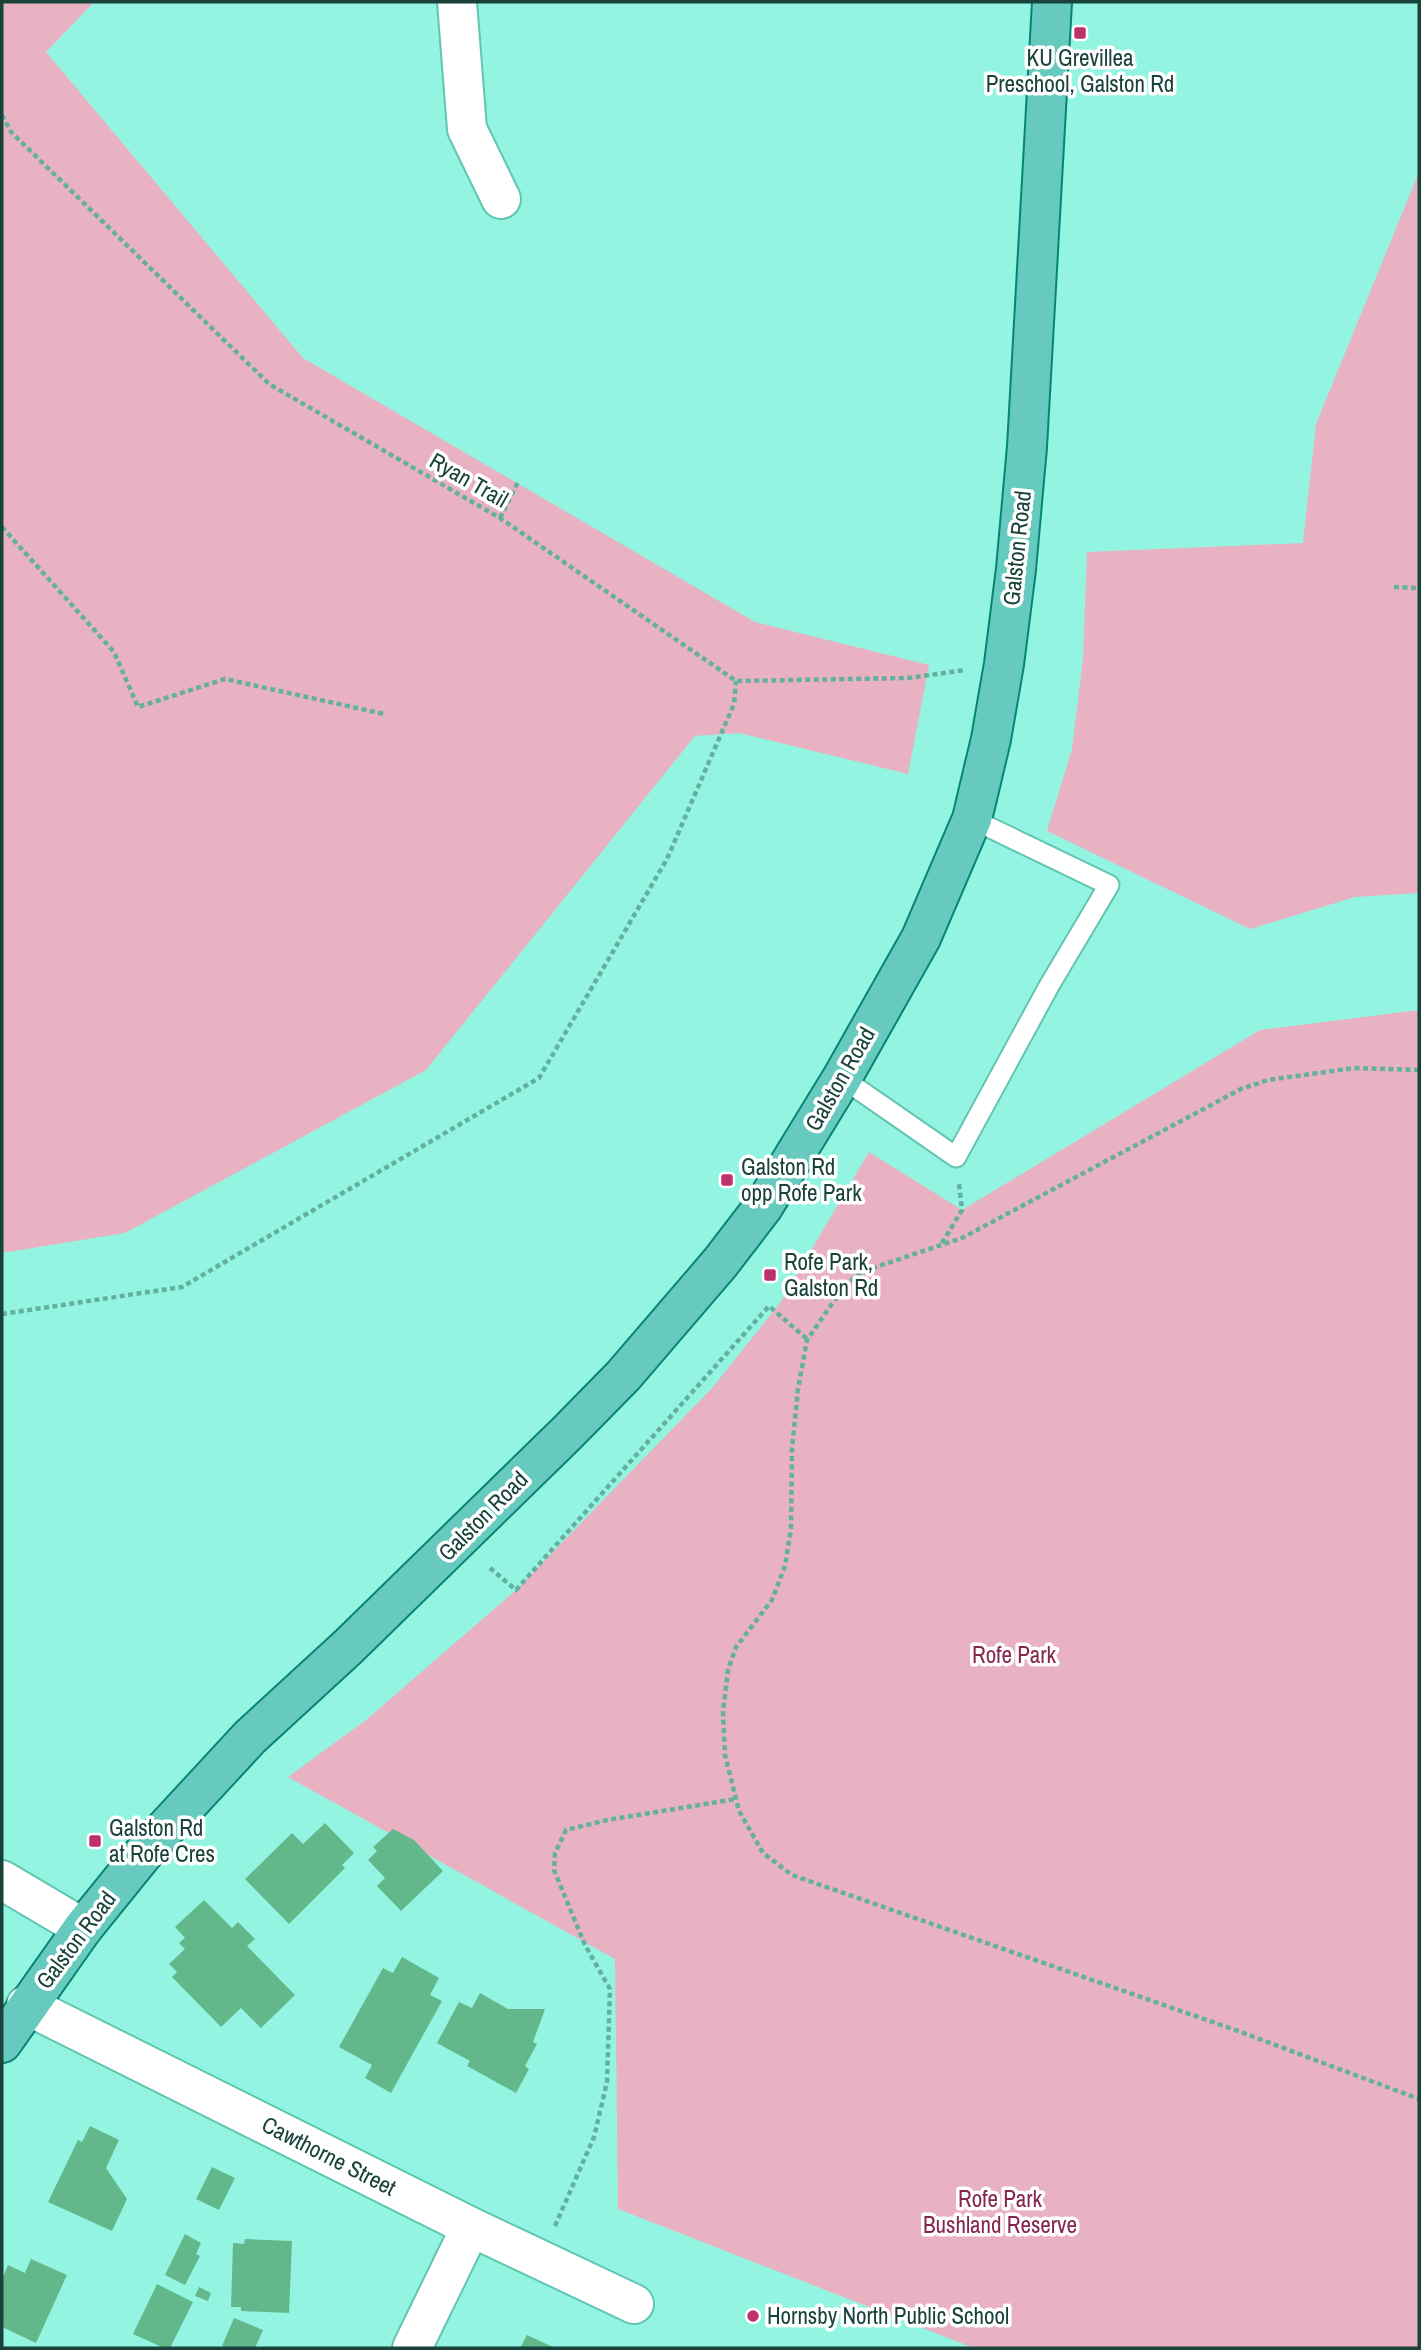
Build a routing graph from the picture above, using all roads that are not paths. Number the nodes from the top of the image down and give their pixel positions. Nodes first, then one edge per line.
1 (457, 2) edge
2 (1052, 2) edge
3 (501, 199) dead end
4 (972, 819) junction
5 (842, 1078) junction
6 (2, 1881) edge
7 (83, 1928) junction
8 (26, 2005) junction
9 (2, 2043) edge
10 (471, 2227) junction
11 (634, 2304) dead end
12 (412, 2348) edge

1 - 3 street
2 - 4 main road, Galston Road
4 - 5 main road, Galston Road
4 - 5 lane
5 - 7 main road, Galston Road
6 - 7 street
7 - 8 main road, Galston Road
8 - 9 main road, Galston Road
8 - 10 street, Cawthorne Street
10 - 11 street, Cawthorne Street
10 - 12 street

